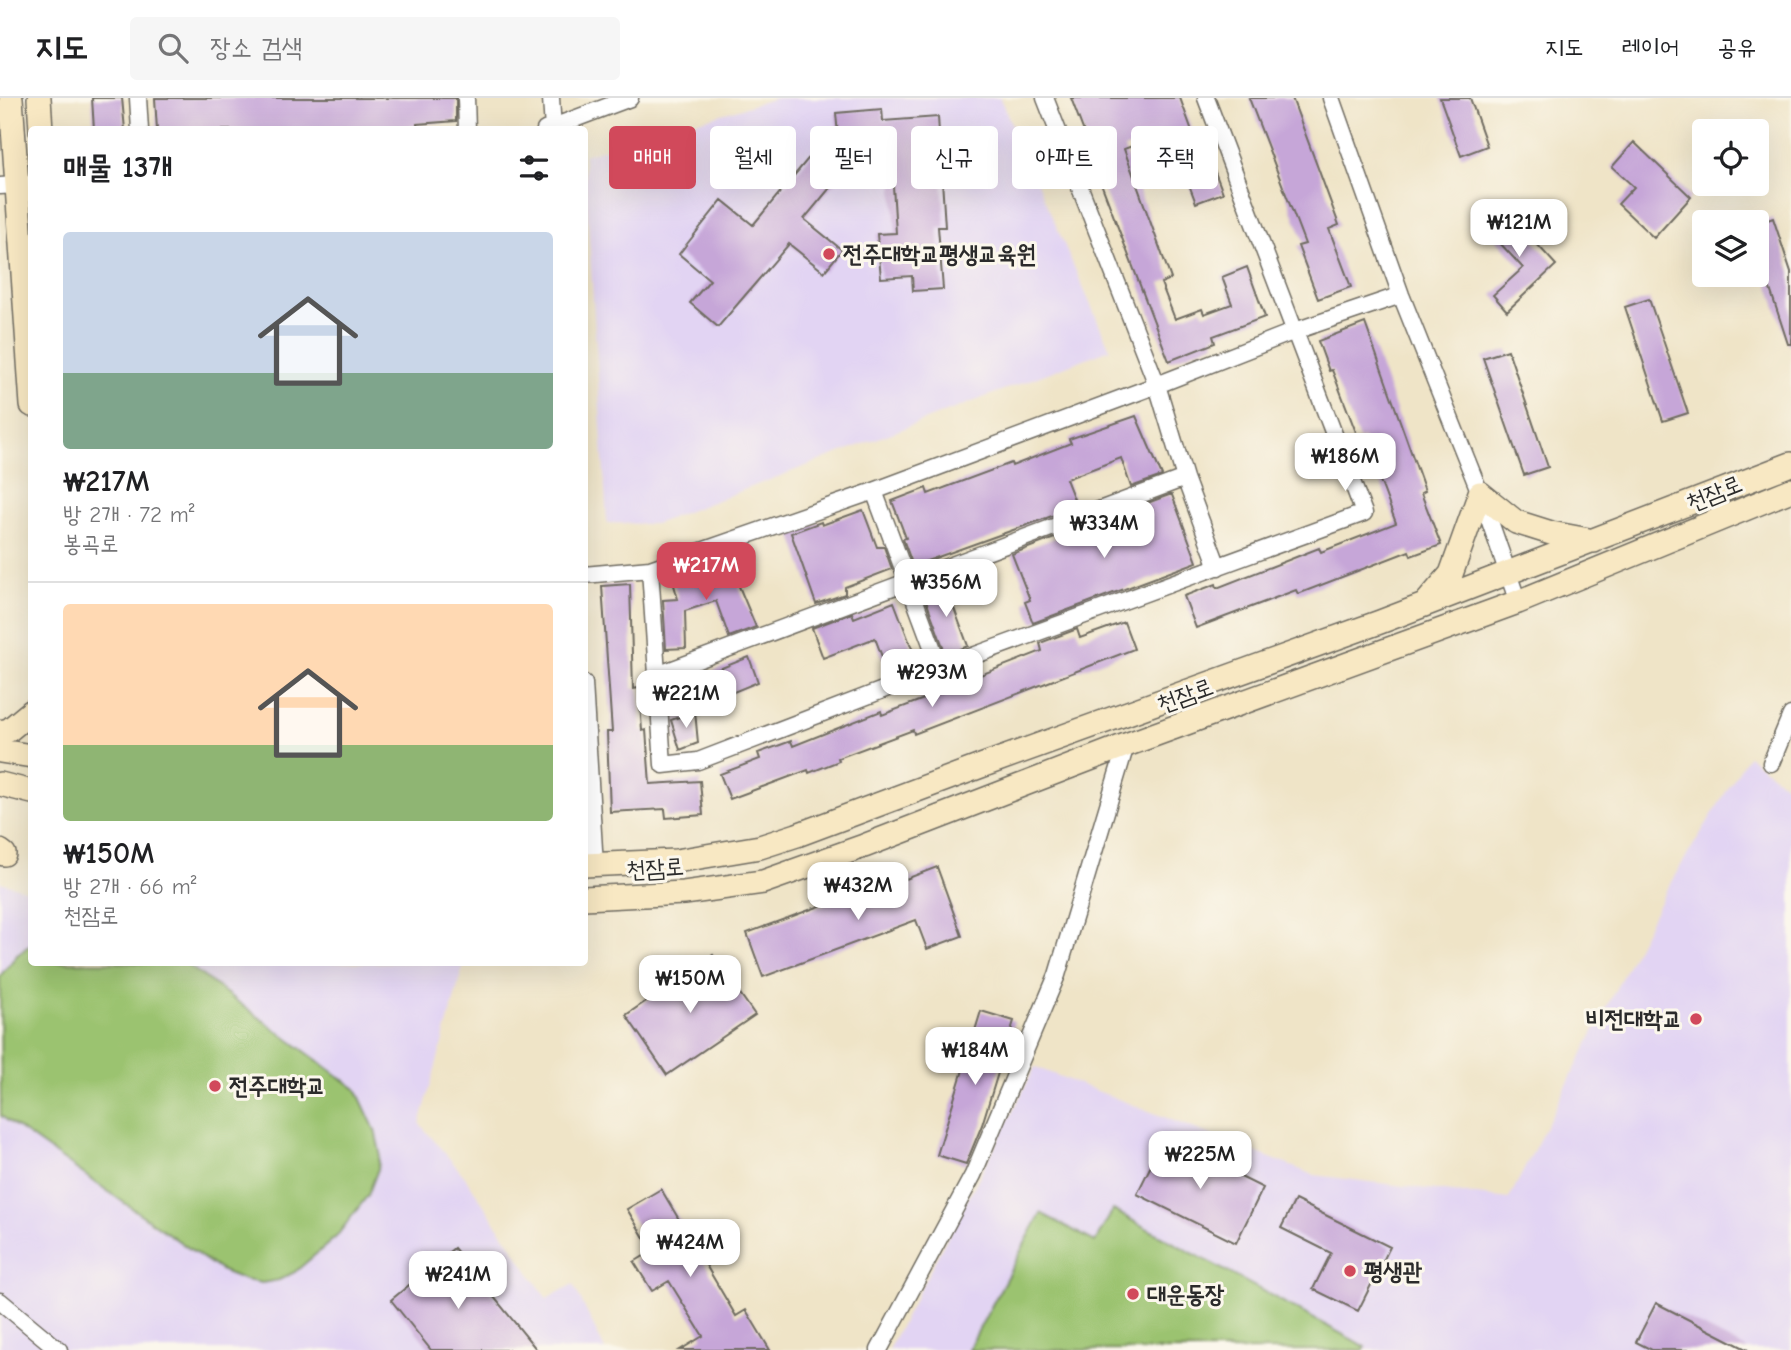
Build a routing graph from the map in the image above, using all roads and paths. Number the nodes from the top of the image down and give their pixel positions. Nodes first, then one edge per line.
1 (11, 98) edge
2 (39, 98) edge
3 (138, 98) edge
4 (466, 98) edge
5 (551, 98) edge
6 (630, 98) edge
7 (1045, 98) edge
8 (1206, 98) edge
9 (1331, 98) edge
10 (41, 126) edge
11 (140, 126) edge
12 (467, 126) edge
13 (550, 126) edge
14 (558, 126) edge
15 (16, 185) edge
16 (1401, 295) junction
17 (1295, 331) junction
18 (28, 350) edge
19 (1157, 385) junction
20 (1791, 464) edge
21 (1185, 478) junction
22 (1791, 490) edge
23 (874, 491) junction
24 (1480, 493) junction
25 (1594, 541) junction
26 (1218, 567) junction
27 (650, 569) junction
28 (1508, 574) junction
29 (588, 575) edge
30 (907, 581) junction
31 (1518, 602) junction
32 (1425, 605) junction
33 (940, 668) junction
34 (657, 675) junction
35 (28, 713) edge
36 (1791, 715) edge
37 (0, 732) edge
38 (1126, 745) junction
39 (0, 751) edge
40 (28, 755) edge
41 (1770, 763) dead end
42 (0, 784) edge
43 (28, 791) edge
44 (588, 816) edge
45 (590, 866) edge
46 (588, 898) edge
47 (0, 1301) edge
48 (59, 1350) edge
49 (879, 1350) edge

1 - 15 street
2 - 10 street
3 - 11 street
4 - 12 street
5 - 13 street
6 - 14 street
7 - 19 street
8 - 17 street
9 - 16 street
15 - 18 street
16 - 17 street
16 - 24 street
17 - 19 street
17 - 26 street
19 - 21 street
19 - 23 street
20 - 25 street, 천잠로
21 - 26 street
21 - 30 street
22 - 31 street, 천잠로
23 - 27 street
23 - 30 street
24 - 25 street
24 - 28 street
24 - 32 street
25 - 28 street, 천잠로
26 - 33 street
27 - 29 street
27 - 34 street
28 - 31 street
28 - 32 street, 천잠로
30 - 33 street
30 - 34 street
31 - 38 street, 천잠로
32 - 45 street, 천잠로
33 - 34 street
35 - 37 street
36 - 41 street
38 - 46 street, 천잠로
38 - 49 street
39 - 40 street
42 - 43 street
44 - 45 street
47 - 48 street

